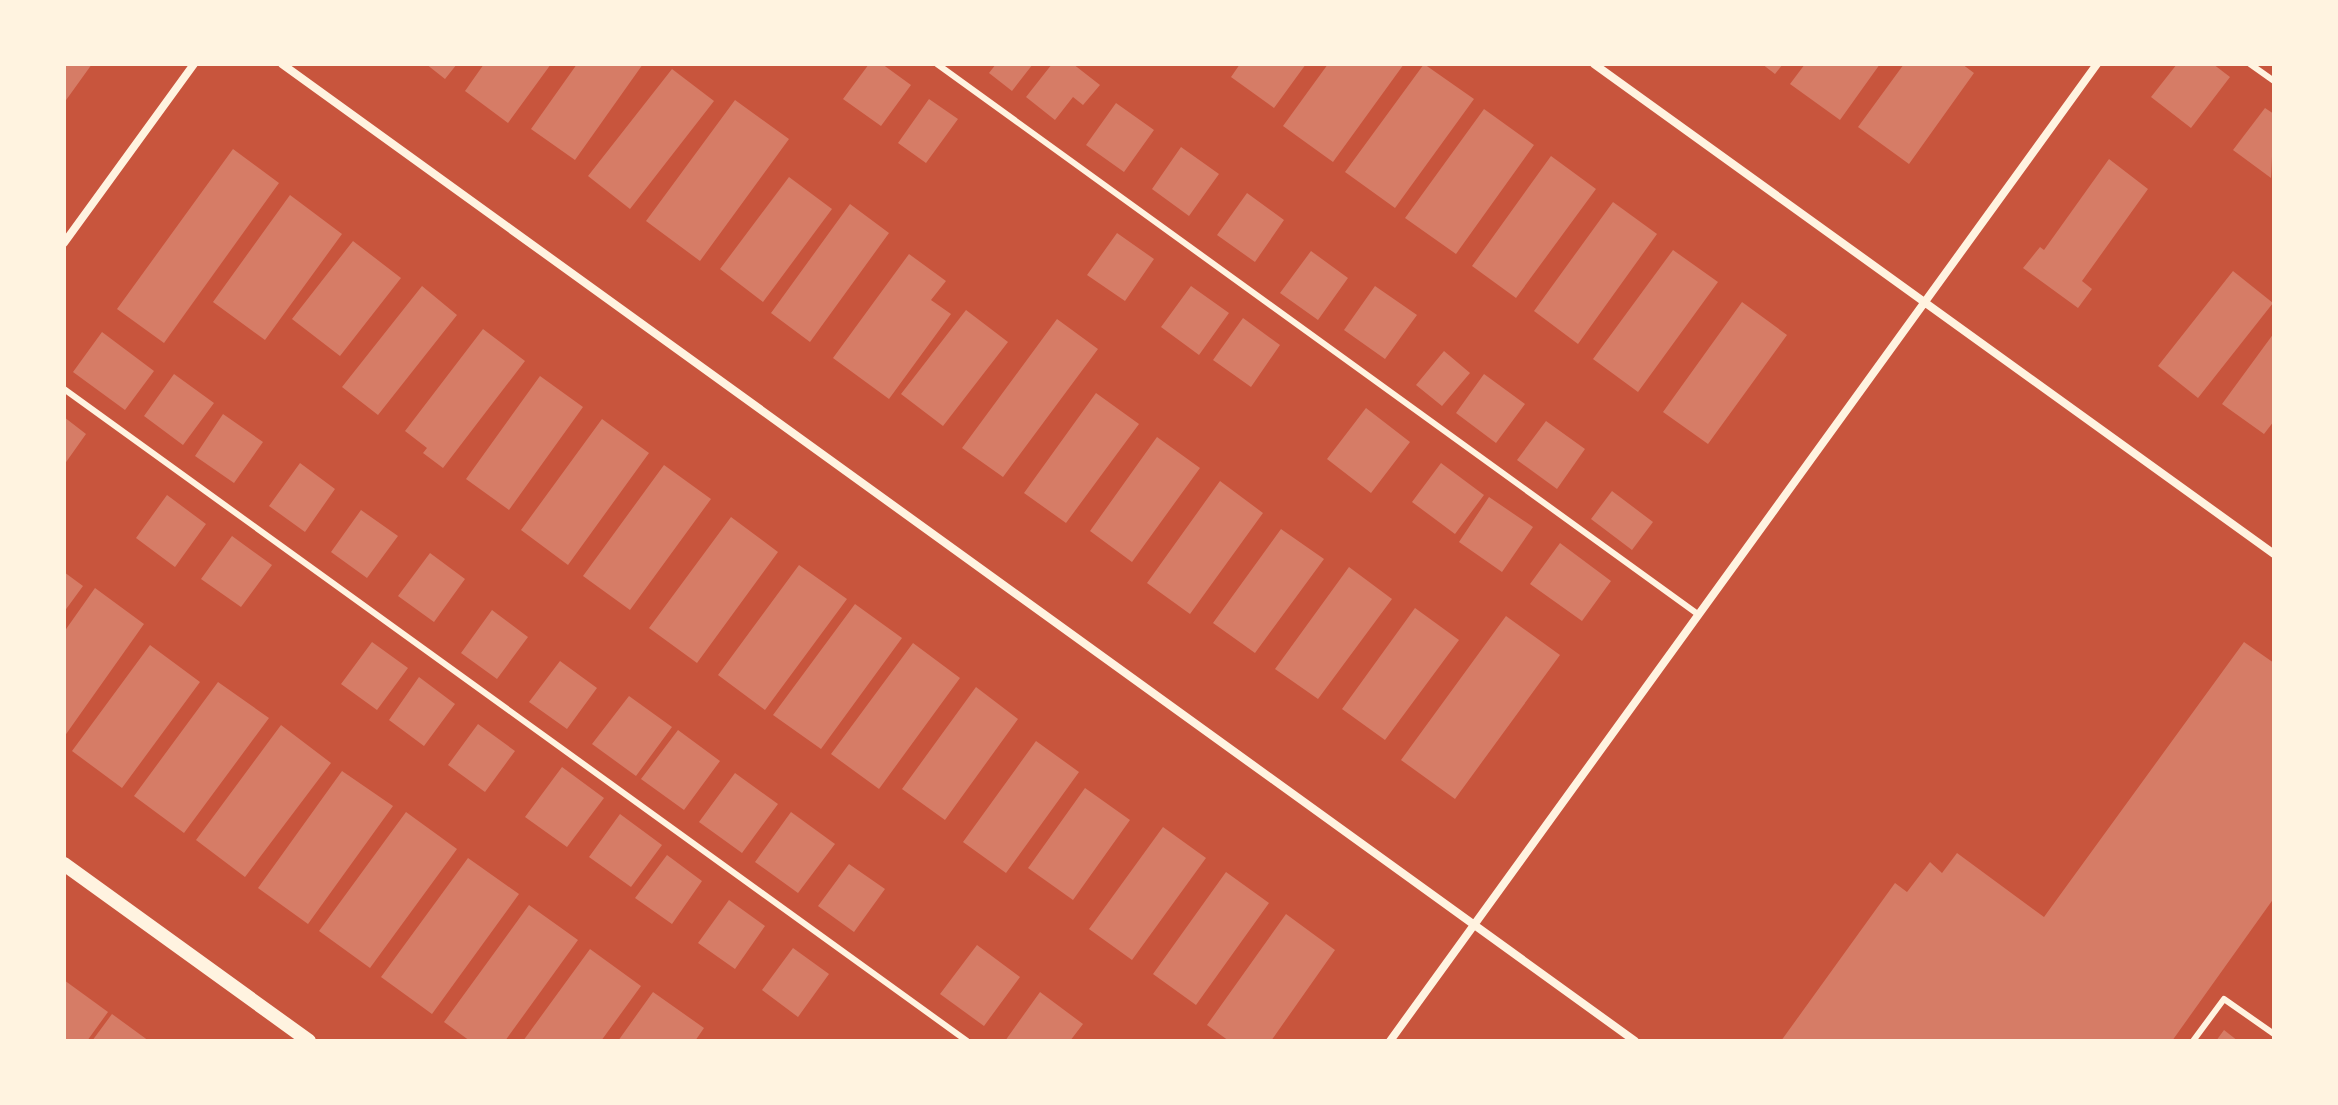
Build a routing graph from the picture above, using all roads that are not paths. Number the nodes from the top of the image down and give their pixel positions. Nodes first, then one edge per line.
1 (194, 64) edge
2 (282, 64) edge
3 (937, 64) edge
4 (1594, 64) edge
5 (2097, 64) edge
6 (2250, 64) edge
7 (2274, 81) edge
8 (64, 243) edge
9 (1925, 302) junction
10 (64, 389) edge
11 (2274, 554) edge
12 (1699, 615) junction
13 (64, 864) edge
14 (1474, 925) junction
15 (2274, 1034) edge
16 (309, 1041) edge
17 (967, 1041) edge
18 (1390, 1041) edge
19 (1635, 1041) edge
20 (2193, 1041) edge

1 - 8 street
2 - 14 street
3 - 12 lane
4 - 9 street
5 - 9 street
6 - 7 lane
9 - 11 street
9 - 12 street
10 - 17 lane
12 - 14 street
13 - 16 street
14 - 18 street
14 - 19 street
15 - 20 lane

